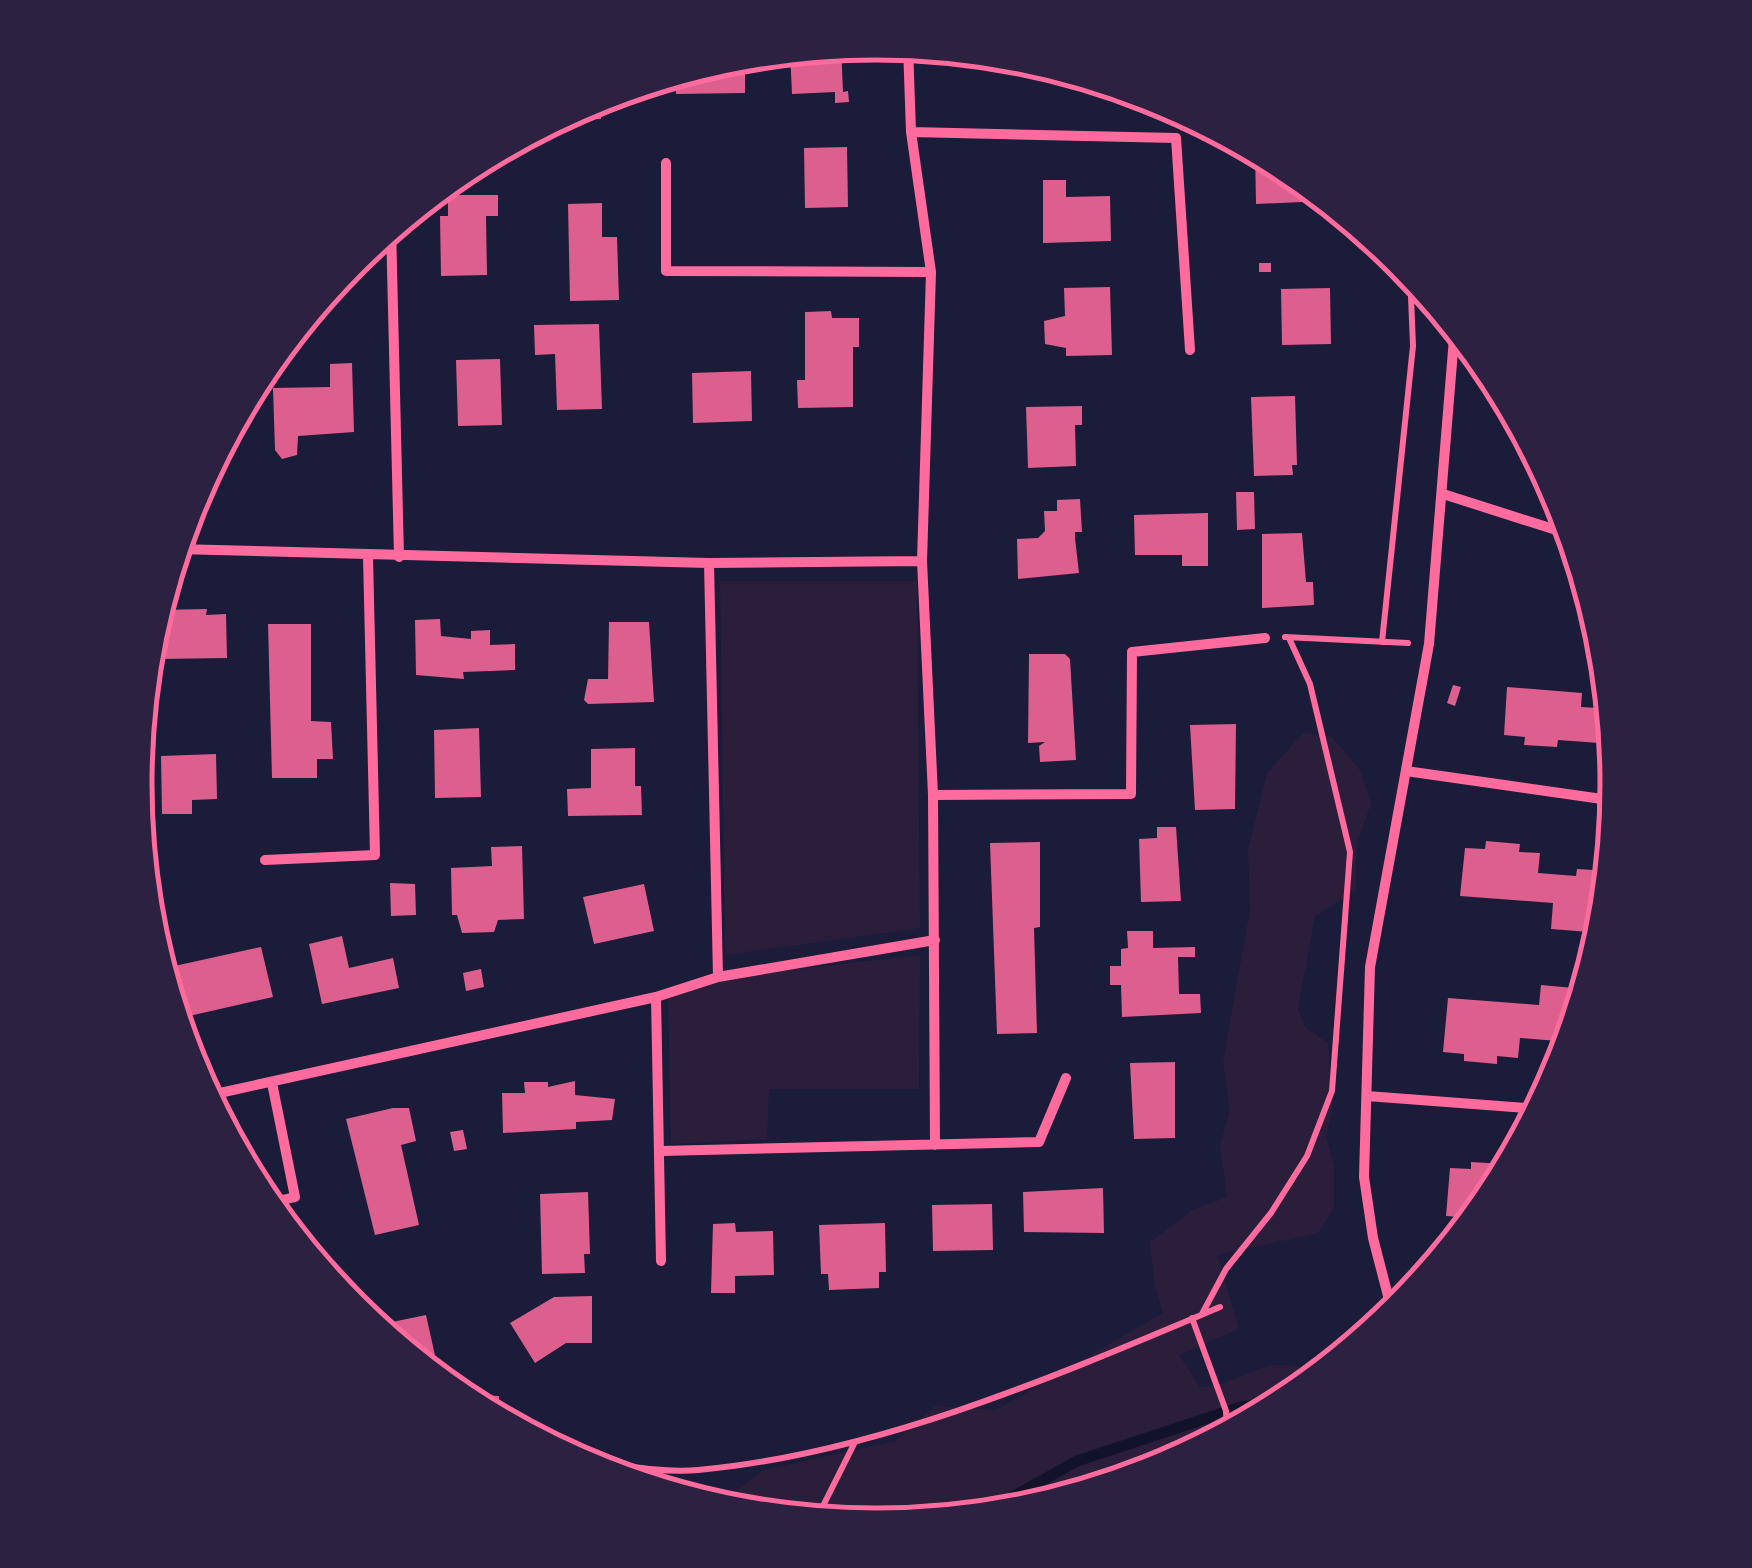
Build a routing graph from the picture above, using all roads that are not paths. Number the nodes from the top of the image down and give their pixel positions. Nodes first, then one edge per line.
1 (909, 61) edge
2 (911, 132) junction
3 (666, 163) dead end
4 (392, 247) edge
5 (931, 272) junction
6 (1454, 348) edge
7 (1190, 350) dead end
8 (1444, 494) junction
9 (1554, 529) edge
10 (191, 550) edge
11 (368, 556) junction
12 (400, 557) junction
13 (922, 560) junction
14 (709, 564) junction
15 (1265, 638) road end
16 (1406, 771) junction
17 (933, 795) junction
18 (1599, 799) edge
19 (265, 860) dead end
20 (935, 940) junction
21 (718, 976) junction
22 (656, 997) junction
23 (1066, 1078) dead end
24 (272, 1083) junction
25 (222, 1093) edge
26 (1367, 1096) junction
27 (1523, 1108) edge
28 (935, 1144) junction
29 (661, 1151) junction
30 (284, 1200) edge
31 (661, 1261) dead end
32 (1388, 1296) edge

1 - 2 street
2 - 5 street
2 - 7 street
3 - 5 street
4 - 12 street
5 - 13 street
6 - 8 street
8 - 9 street
8 - 16 street
10 - 11 street
11 - 12 street
11 - 19 street
12 - 14 street
13 - 14 street
13 - 17 street
14 - 21 street
15 - 17 street
16 - 18 street
16 - 26 street
17 - 20 street
20 - 21 street
20 - 28 street
21 - 22 street
22 - 24 street
22 - 29 street
23 - 28 street
24 - 25 street
24 - 30 street
26 - 27 street
26 - 32 street
28 - 29 street
29 - 31 street

